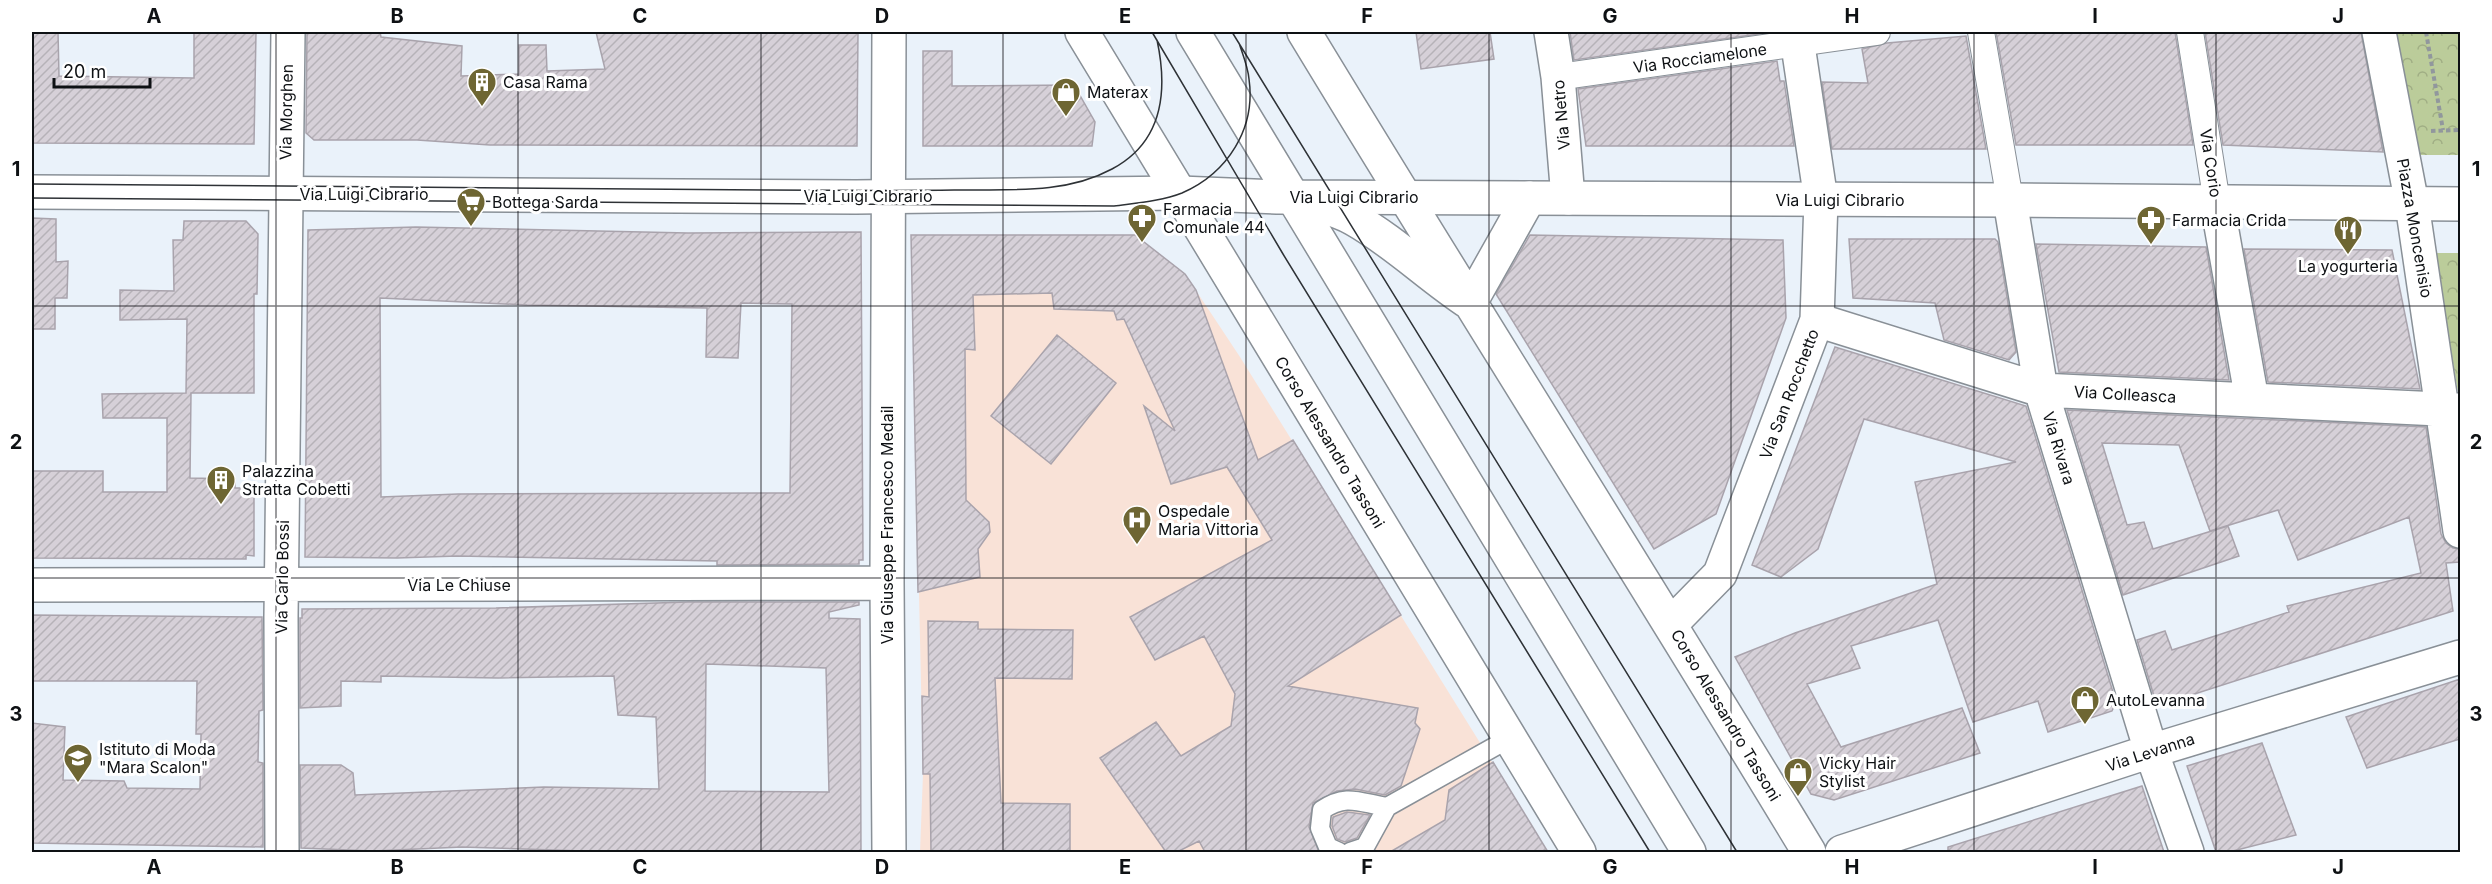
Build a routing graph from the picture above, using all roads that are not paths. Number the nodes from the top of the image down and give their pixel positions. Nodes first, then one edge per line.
1 (288, 32) edge
2 (889, 32) edge
3 (1082, 32) edge
4 (1193, 32) edge
5 (1304, 32) edge
6 (1551, 32) edge
7 (1877, 32) edge
8 (1981, 32) edge
9 (2190, 32) edge
10 (2379, 32) edge
11 (1797, 38) edge
12 (1558, 77) junction
13 (32, 192) edge
14 (285, 193) junction
15 (1180, 194) junction
16 (889, 197) junction
17 (1292, 197) junction
18 (1405, 198) junction
19 (1529, 198) junction
20 (1568, 198) junction
21 (1821, 200) junction
22 (2010, 200) junction
23 (2217, 203) junction
24 (2412, 204) junction
25 (2460, 204) edge
26 (1470, 303) junction
27 (1817, 320) junction
28 (2041, 390) junction
29 (2252, 400) junction
30 (2452, 409) edge
31 (2460, 531) edge
32 (887, 583) junction
33 (32, 585) edge
34 (282, 586) junction
35 (1671, 624) junction
36 (2460, 657) edge
37 (1510, 738) junction
38 (2151, 751) junction
39 (1387, 807) junction
40 (282, 852) edge
41 (889, 852) edge
42 (1339, 852) edge
43 (1350, 852) edge
44 (1579, 852) edge
45 (1689, 852) edge
46 (1809, 852) edge
47 (1842, 852) edge
48 (2187, 852) edge

1 - 14 street, Via Morghen
2 - 16 street, Via Giuseppe Francesco Medail
3 - 15 street, Corso Alessandro Tassoni
4 - 17 street
5 - 18 street, Corso Alessandro Tassoni
6 - 12 street, Via Netro
7 - 11 street, Via Rocciamelone
8 - 22 street, Via Rivara
9 - 23 street, Via Corio
10 - 24 street, Piazza Moncenisio
11 - 12 street, Via Rocciamelone
11 - 21 street, Via San Rocchetto
12 - 20 street, Via Netro
13 - 14 street, Via Luigi Cibrario
14 - 16 street, Via Luigi Cibrario
14 - 34 street, Via Carlo Bossi
15 - 16 street, Via Luigi Cibrario
15 - 17 street, Via Luigi Cibrario
15 - 37 street, Corso Alessandro Tassoni
16 - 32 street, Via Giuseppe Francesco Medail
17 - 18 street, Via Luigi Cibrario
17 - 26 street
17 - 45 street
18 - 19 street, Via Luigi Cibrario
18 - 26 street, Corso Alessandro Tassoni
19 - 20 street, Via Luigi Cibrario
19 - 26 street
20 - 21 street, Via Luigi Cibrario
21 - 22 street, Via Luigi Cibrario
21 - 27 street, Via San Rocchetto
22 - 23 street, Via Luigi Cibrario
22 - 28 street, Via Rivara
23 - 24 street, Via Luigi Cibrario
23 - 29 street, Via Corio
24 - 25 street, Via Luigi Cibrario
24 - 30 street, Piazza Moncenisio
26 - 35 street, Corso Alessandro Tassoni
27 - 28 street, Via Colleasca
27 - 35 street, Via San Rocchetto
28 - 29 street, Via Colleasca
28 - 38 street, Via Rivara
29 - 30 street, Via Colleasca
30 - 31 street, Piazza Moncenisio
32 - 34 street, Via Le Chiuse
32 - 41 street, Via Giuseppe Francesco Medail
33 - 34 street, Via Le Chiuse
34 - 40 street, Via Carlo Bossi
35 - 46 street, Corso Alessandro Tassoni
36 - 38 street, Via Levanna
37 - 39 lane
37 - 44 street, Corso Alessandro Tassoni
38 - 47 street, Via Levanna
38 - 48 street, Via Rivara
39 - 42 lane
39 - 43 lane

